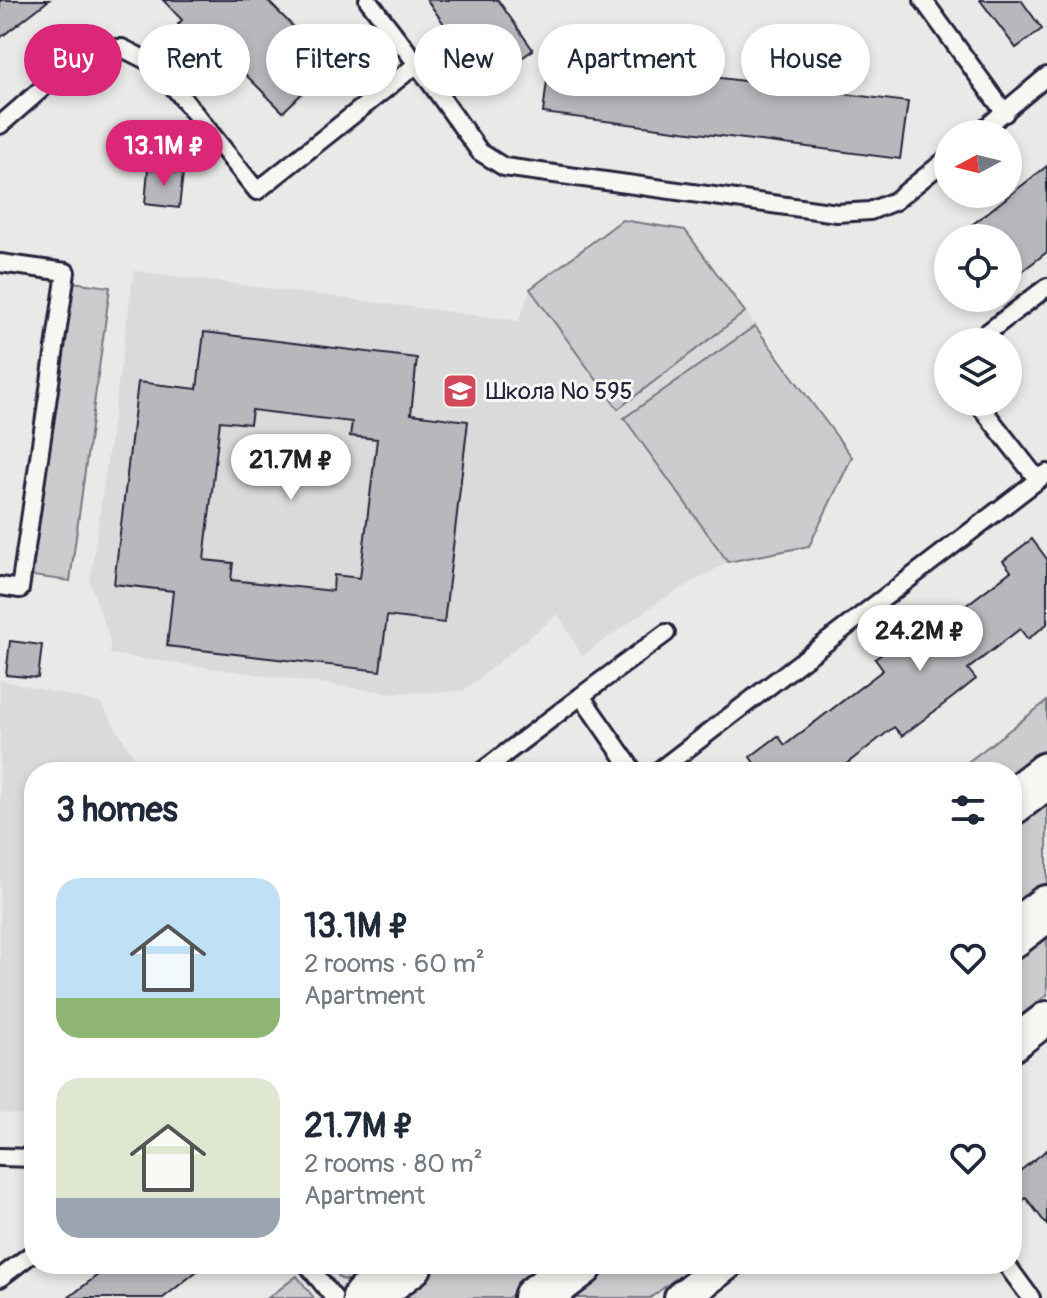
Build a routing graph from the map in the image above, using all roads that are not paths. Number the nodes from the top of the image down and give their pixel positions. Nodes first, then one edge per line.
1 (368, 0) edge
2 (923, 0) edge
3 (414, 60) edge
4 (414, 66) edge
5 (1047, 76) edge
6 (440, 96) edge
7 (1005, 113) junction
8 (996, 120) edge
9 (0, 125) edge
10 (934, 169) edge
11 (0, 263) edge
12 (1047, 287) edge
13 (993, 328) edge
14 (989, 416) edge
15 (1042, 476) edge
16 (0, 586) edge
17 (666, 633) dead end
18 (581, 696) junction
19 (494, 762) edge
20 (627, 762) edge
21 (670, 762) edge
22 (1047, 775) edge
23 (1022, 794) edge
24 (1047, 908) edge
25 (1022, 927) edge
26 (1047, 1018) edge
27 (1022, 1037) edge
28 (0, 1157) edge
29 (24, 1158) edge
30 (24, 1260) edge
31 (315, 1274) edge
32 (397, 1274) edge
33 (568, 1274) edge
34 (713, 1274) edge
35 (1013, 1274) edge
36 (0, 1278) edge
37 (334, 1298) edge
38 (365, 1298) edge
39 (536, 1298) edge
40 (681, 1298) edge
41 (1031, 1298) edge

1 - 3 lane
2 - 7 lane
4 - 9 lane
5 - 7 lane
6 - 10 lane
7 - 8 lane
11 - 16 lane
12 - 13 lane
14 - 15 lane
15 - 21 lane
17 - 18 lane
18 - 19 lane
18 - 20 lane
22 - 23 street
24 - 25 street
26 - 27 street
28 - 29 lane
30 - 36 lane
31 - 37 lane
32 - 38 street
33 - 39 street
34 - 40 street
35 - 41 lane

